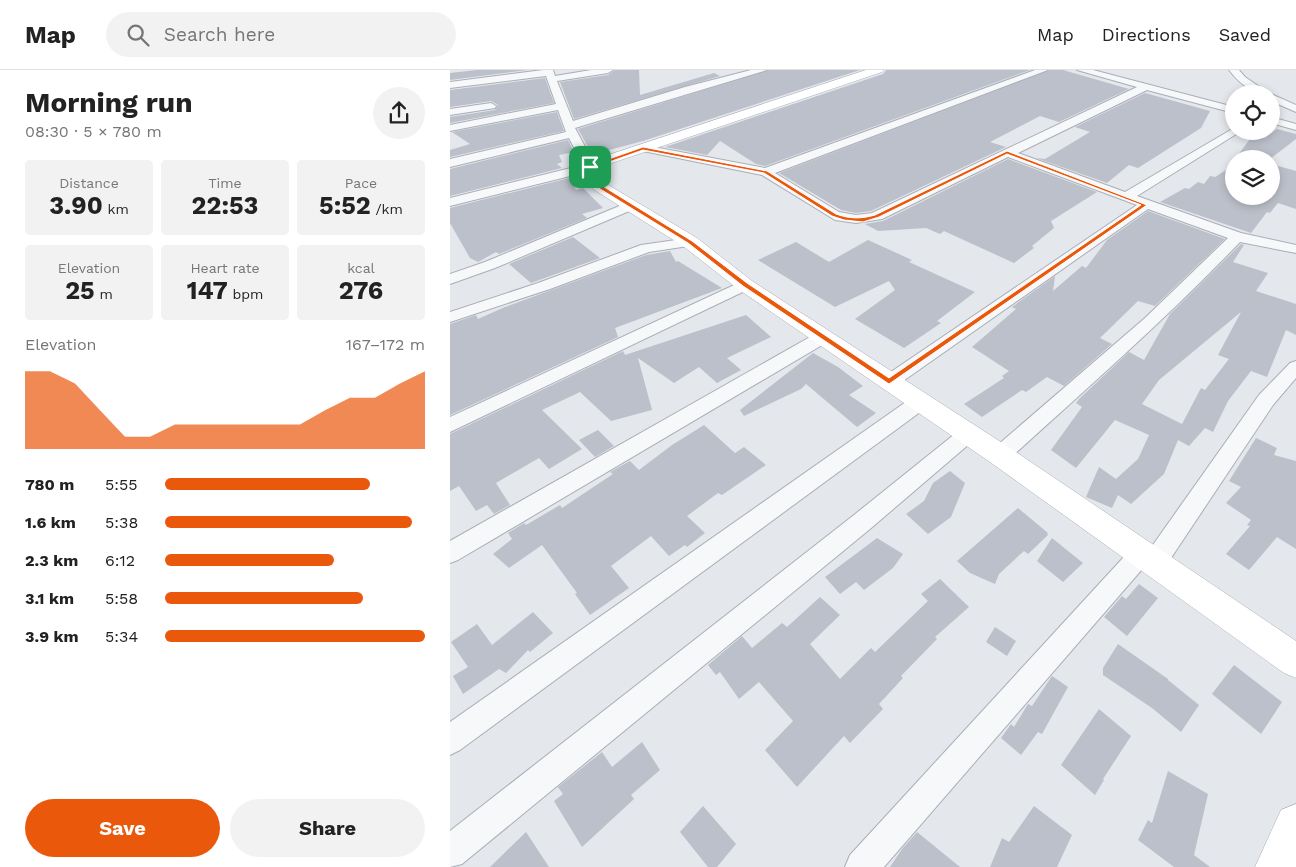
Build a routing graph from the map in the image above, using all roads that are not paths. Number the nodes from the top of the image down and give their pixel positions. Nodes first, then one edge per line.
1 (608, 70) edge
2 (762, 70) edge
3 (878, 70) edge
4 (1043, 70) edge
5 (1082, 70) edge
6 (1234, 70) edge
7 (549, 74) edge
8 (1251, 85) edge
9 (450, 86) edge
10 (1146, 87) junction
11 (554, 100) junction
12 (1280, 102) edge
13 (498, 105) dead end
14 (1225, 108) edge
15 (1280, 108) edge
16 (1294, 110) edge
17 (450, 112) edge
18 (1280, 123) edge
19 (1296, 127) edge
20 (450, 128) edge
21 (571, 130) junction
22 (1225, 137) edge
23 (643, 148) junction
24 (1007, 153) junction
25 (450, 163) edge
26 (590, 167) junction
27 (766, 172) junction
28 (1126, 198) junction
29 (450, 202) edge
30 (1145, 205) junction
31 (629, 206) junction
32 (1237, 238) junction
33 (690, 242) junction
34 (1296, 249) edge
35 (450, 279) edge
36 (745, 285) junction
37 (450, 316) edge
38 (823, 337) junction
39 (1296, 368) edge
40 (889, 382) junction
41 (920, 402) junction
42 (450, 425) edge
43 (968, 434) junction
44 (1000, 455) junction
45 (450, 553) edge
46 (1147, 558) junction
47 (1296, 661) edge
48 (450, 740) edge
49 (1296, 825) edge
50 (450, 852) edge
51 (862, 867) edge
52 (1277, 867) edge

1 - 7 street
2 - 21 street
3 - 23 street
4 - 27 street
5 - 10 street
6 - 8 street
7 - 9 street
7 - 11 street
10 - 14 street
10 - 24 street
11 - 20 street
11 - 21 street
12 - 16 street
13 - 17 street
15 - 16 street
18 - 19 street
21 - 25 street
21 - 26 street
22 - 28 street
23 - 26 street
23 - 27 street
24 - 27 street
24 - 28 street
26 - 29 street
26 - 31 street
28 - 30 street
30 - 32 street
30 - 40 street
31 - 33 street
31 - 35 street
32 - 34 street
32 - 44 street
33 - 36 street
33 - 37 street
36 - 38 street
36 - 42 street
38 - 40 street
38 - 45 street
39 - 46 street
40 - 41 street
41 - 43 street
41 - 48 street
43 - 44 street
43 - 50 street
44 - 46 street
46 - 47 street
46 - 51 street
49 - 52 street

